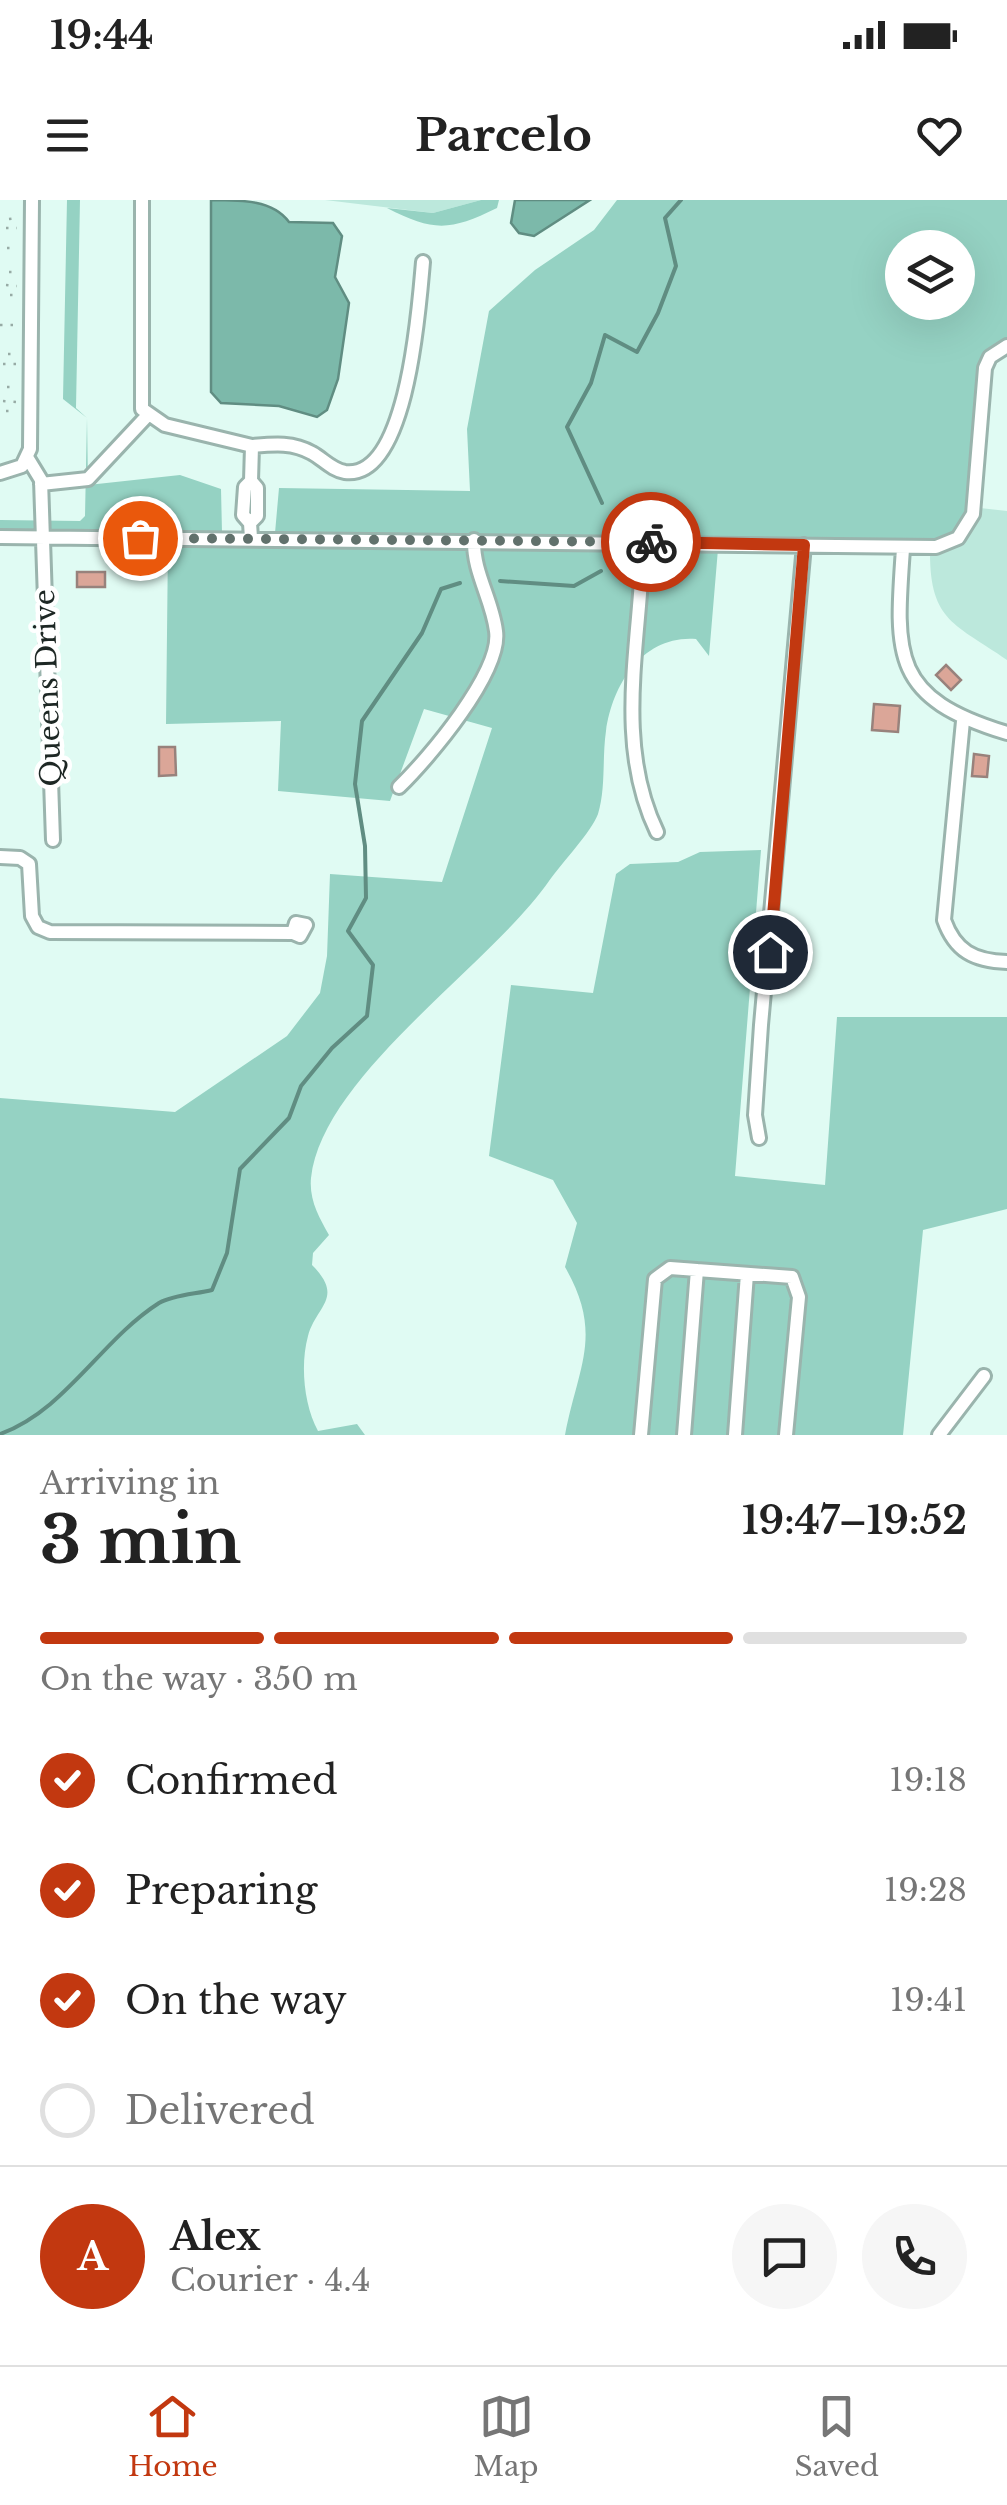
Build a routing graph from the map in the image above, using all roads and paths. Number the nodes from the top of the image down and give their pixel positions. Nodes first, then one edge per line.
1 (32, 200) edge
2 (142, 200) edge
3 (10, 218) dead end
4 (18, 218) dead end
5 (6, 228) dead end
6 (17, 228) dead end
7 (7, 248) dead end
8 (17, 248) dead end
9 (423, 262) dead end
10 (9, 272) dead end
11 (17, 272) dead end
12 (6, 285) dead end
13 (17, 286) dead end
14 (10, 295) dead end
15 (17, 295) dead end
16 (2, 317) dead end
17 (16, 325) dead end
18 (1, 326) edge
19 (1007, 346) edge
20 (8, 354) dead end
21 (16, 354) dead end
22 (4, 364) dead end
23 (16, 364) dead end
24 (7, 387) dead end
25 (16, 387) dead end
26 (3, 401) dead end
27 (16, 402) dead end
28 (6, 411) dead end
29 (16, 411) dead end
30 (148, 416) junction
31 (252, 446) junction
32 (26, 457) junction
33 (0, 473) edge
34 (41, 484) junction
35 (0, 536) edge
36 (44, 537) junction
37 (252, 538) junction
38 (474, 540) junction
39 (643, 542) junction
40 (804, 545) junction
41 (902, 549) junction
42 (963, 721) junction
43 (1007, 733) edge
44 (399, 787) dead end
45 (657, 832) dead end
46 (53, 840) dead end
47 (0, 858) edge
48 (294, 932) dead end
49 (1007, 962) edge
50 (759, 1138) dead end
51 (697, 1270) junction
52 (747, 1274) junction
53 (984, 1376) dead end
54 (641, 1435) edge
55 (684, 1435) edge
56 (735, 1435) edge
57 (786, 1435) edge
58 (939, 1435) edge

1 - 32 street
2 - 30 street
3 - 4 path
5 - 6 path
7 - 8 path
9 - 31 street
10 - 11 path
12 - 13 path
14 - 15 path
16 - 18 path
17 - 18 path
19 - 41 street
20 - 21 path
22 - 23 path
24 - 25 path
26 - 27 path
28 - 29 path
30 - 31 street
30 - 34 street
31 - 37 street
32 - 33 street
32 - 34 street
34 - 36 street, Queens Drive
35 - 36 street
36 - 37 street
36 - 46 street, Queens Drive
37 - 38 street
38 - 39 street
38 - 44 street
39 - 40 street
39 - 45 street
40 - 41 street
40 - 50 street
41 - 42 street
42 - 43 street
42 - 49 street
47 - 48 street
51 - 52 street
51 - 54 street
51 - 55 street
52 - 56 street
52 - 57 street
53 - 58 street

